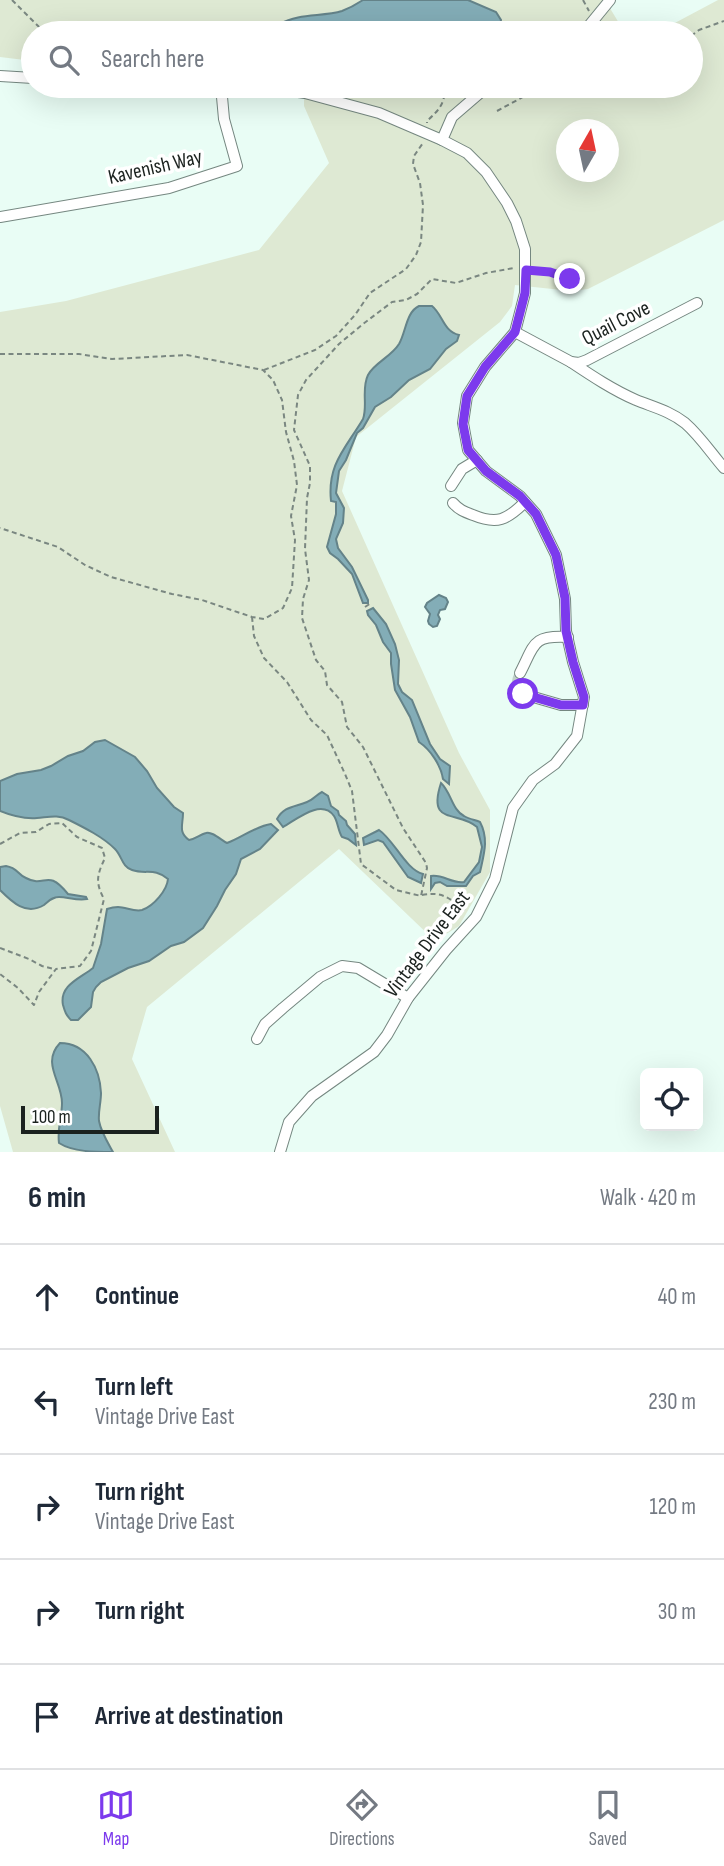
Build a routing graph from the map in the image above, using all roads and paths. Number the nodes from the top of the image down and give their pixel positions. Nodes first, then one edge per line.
1 (12, 0) edge
2 (611, 0) edge
3 (33, 21) edge
4 (593, 21) edge
5 (724, 22) edge
6 (703, 29) edge
7 (0, 75) edge
8 (21, 77) edge
9 (222, 98) edge
10 (323, 98) edge
11 (444, 98) edge
12 (474, 98) edge
13 (521, 98) edge
14 (497, 111) dead end
15 (425, 133) junction
16 (442, 139) junction
17 (0, 217) edge
18 (526, 270) junction
19 (570, 279) dead end
20 (697, 303) dead end
21 (515, 332) junction
22 (0, 354) edge
23 (571, 362) junction
24 (263, 370) junction
25 (477, 460) junction
26 (724, 468) edge
27 (451, 486) dead end
28 (525, 502) junction
29 (453, 503) dead end
30 (0, 528) edge
31 (372, 603) dead end
32 (365, 607) dead end
33 (252, 617) junction
34 (568, 637) junction
35 (520, 673) tunnel mouth
36 (523, 694) dead end
37 (583, 705) junction
38 (0, 844) edge
39 (421, 896) junction
40 (476, 918) junction
41 (0, 948) edge
42 (56, 969) junction
43 (0, 974) edge
44 (408, 998) junction
45 (257, 1039) dead end
46 (279, 1152) edge

1 - 3 path
2 - 4 street
5 - 6 path
7 - 8 street
9 - 17 street, Kavenish Way
10 - 15 street, Vintage Drive East
11 - 15 path
12 - 16 street
13 - 14 path
15 - 16 street, Vintage Drive East
15 - 24 path
16 - 18 street, Vintage Drive East
18 - 19 path
18 - 21 street, Vintage Drive East
18 - 39 path
20 - 23 street, Quail Cove
21 - 23 street, Quail Cove
21 - 25 street, Vintage Drive East
22 - 24 path
23 - 26 street
24 - 33 path
25 - 27 street
25 - 28 street, Vintage Drive East
28 - 29 street
28 - 34 street, Vintage Drive East
30 - 33 path
31 - 32 path
33 - 39 path
34 - 35 street
34 - 37 street, Vintage Drive East
36 - 37 street
37 - 40 street, Vintage Drive East
38 - 42 path
39 - 40 path
40 - 44 street, Vintage Drive East
41 - 42 path
42 - 43 path
44 - 45 street
44 - 46 street, Vintage Drive East

